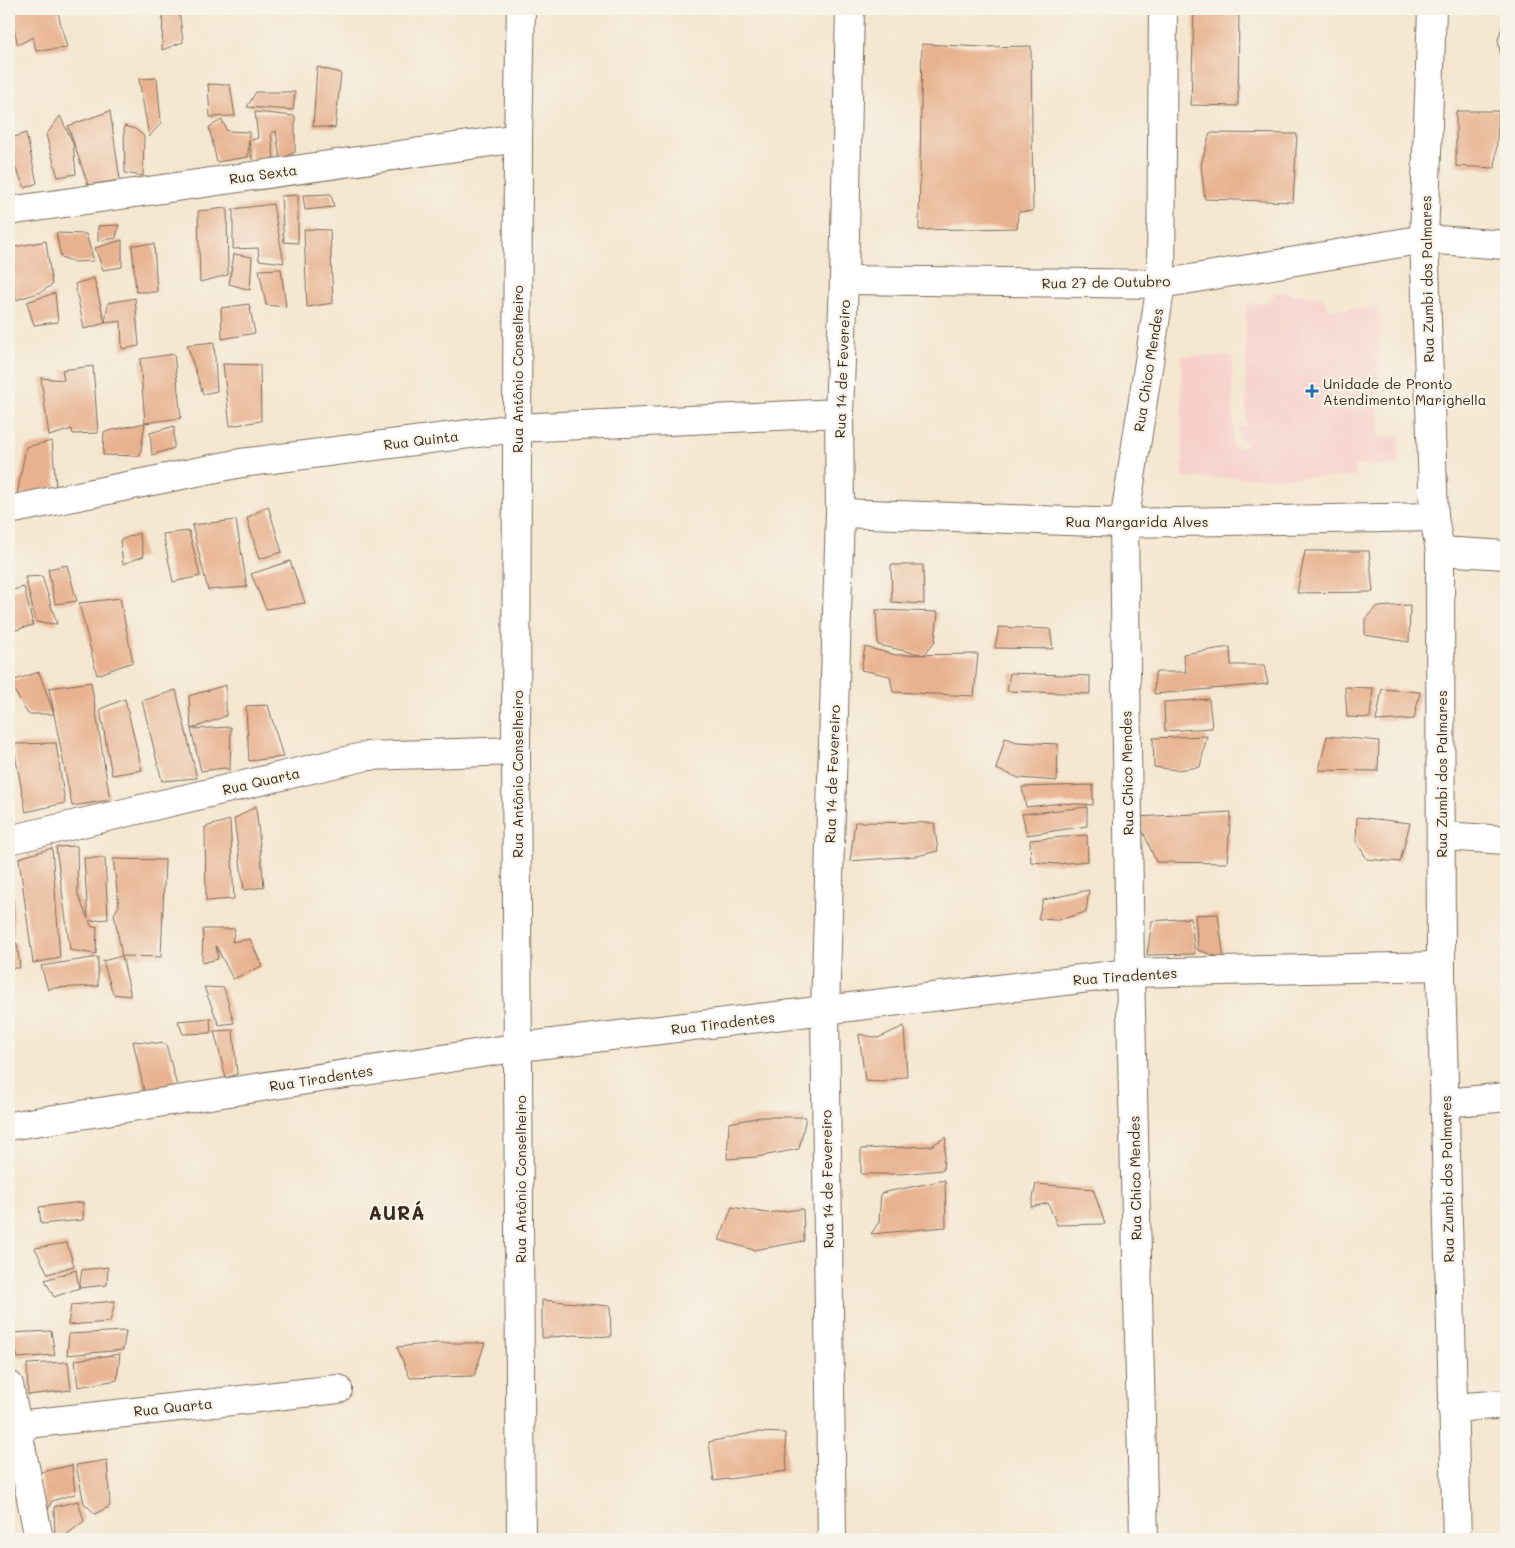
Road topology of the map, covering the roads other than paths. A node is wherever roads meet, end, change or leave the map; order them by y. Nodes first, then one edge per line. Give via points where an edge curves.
1 (521, 9) edge
2 (850, 9) edge
3 (1163, 9) edge
4 (1432, 9) edge
5 (518, 138) junction
6 (9, 211) edge
7 (1424, 240) junction
8 (1506, 245) edge
9 (844, 280) junction
10 (1161, 284) junction
11 (839, 413) junction
12 (517, 428) junction
13 (9, 510) edge
14 (840, 513) junction
15 (1434, 517) junction
16 (1124, 523) junction
17 (1440, 551) junction
18 (1506, 555) edge
19 (516, 752) junction
20 (1441, 836) junction
21 (9, 840) edge
22 (1506, 840) edge
23 (1441, 966) junction
24 (1130, 973) junction
25 (825, 1011) junction
26 (520, 1047) junction
27 (1506, 1097) edge
28 (1446, 1104) junction
29 (9, 1126) edge
30 (9, 1385) edge
31 (338, 1389) dead end
32 (1506, 1404) edge
33 (1452, 1408) junction
34 (13, 1425) edge
35 (40, 1539) edge
36 (521, 1539) edge
37 (832, 1539) edge
38 (1144, 1539) edge
39 (1457, 1539) edge

1 - 5 street, Rua Antônio Conselheiro
2 - 9 street, Rua 14 de Fevereiro
3 - 10 street, Rua Chico Mendes
4 - 7 street, Rua Zumbi dos Palmares
5 - 6 street, Rua Sexta
5 - 12 street, Rua Antônio Conselheiro
7 - 8 street, Rua 27 de Outubro
7 - 10 street, Rua 27 de Outubro
7 - 15 street, Rua Zumbi dos Palmares
9 - 10 street, Rua 27 de Outubro
9 - 11 street, Rua 14 de Fevereiro
10 - 16 street, Rua Chico Mendes
11 - 12 street, Rua Quinta
11 - 14 street, Rua 14 de Fevereiro
12 - 13 street, Rua Quinta via 241,463
12 - 19 street, Rua Antônio Conselheiro
14 - 16 street, Rua Margarida Alves
14 - 25 street, Rua 14 de Fevereiro
15 - 16 street, Rua Margarida Alves
15 - 17 street, Rua Zumbi dos Palmares
16 - 24 street, Rua Chico Mendes
17 - 18 street
17 - 20 street, Rua Zumbi dos Palmares
19 - 21 street, Rua Quarta via 366,756
19 - 26 street, Rua Antônio Conselheiro
20 - 22 street
20 - 23 street, Rua Zumbi dos Palmares
23 - 24 street, Rua Tiradentes
23 - 28 street, Rua Zumbi dos Palmares
24 - 25 street, Rua Tiradentes
24 - 38 street, Rua Chico Mendes
25 - 26 street, Rua Tiradentes
25 - 37 street, Rua 14 de Fevereiro
26 - 29 street, Rua Tiradentes
26 - 36 street, Rua Antônio Conselheiro
27 - 28 street
28 - 33 street, Rua Zumbi dos Palmares
30 - 34 street
31 - 34 street, Rua Quarta
32 - 33 street
33 - 39 street, Rua Zumbi dos Palmares
34 - 35 street

